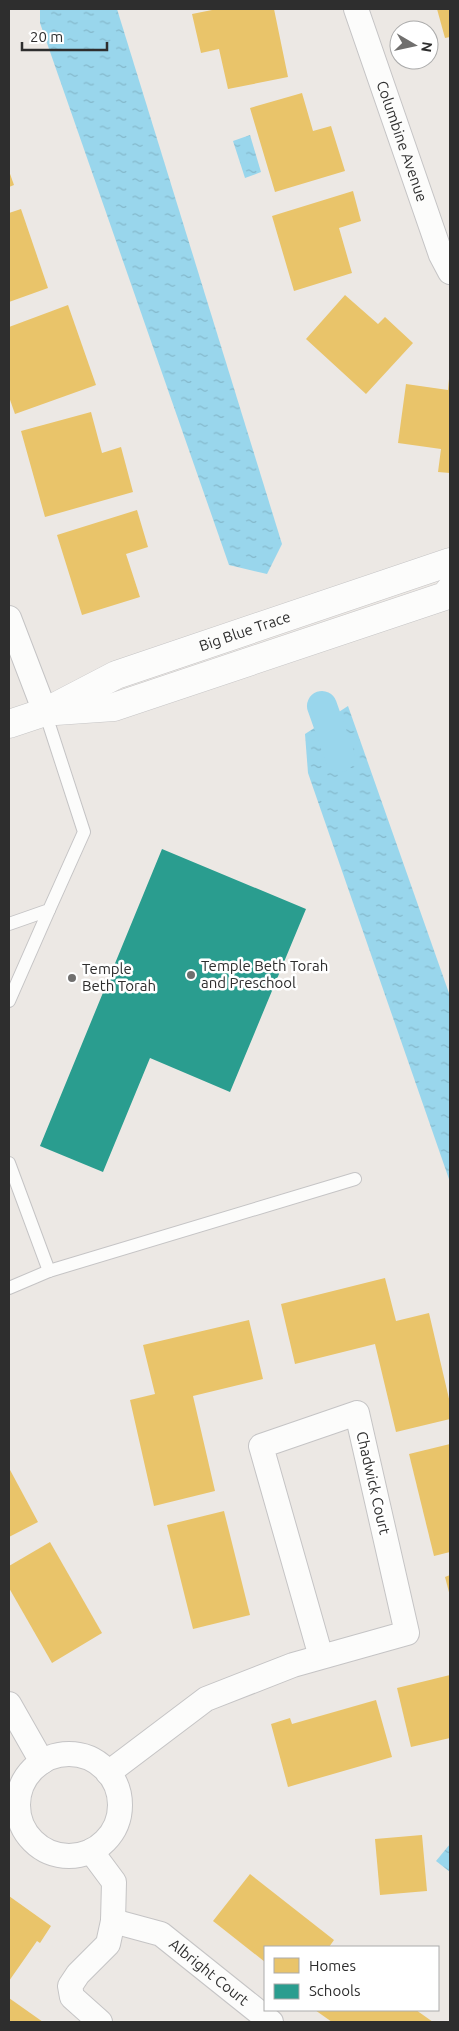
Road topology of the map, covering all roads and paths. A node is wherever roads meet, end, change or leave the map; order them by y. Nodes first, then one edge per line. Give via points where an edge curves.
1 (356, 9) edge
2 (450, 272) edge
3 (450, 562) edge
4 (450, 590) edge
5 (9, 618) edge
6 (45, 712) junction
7 (9, 724) edge
8 (49, 910) junction
9 (9, 924) edge
10 (9, 1002) edge
11 (9, 1163) edge
12 (355, 1179) dead end
13 (49, 1271) junction
14 (9, 1288) edge
15 (320, 1658) junction
16 (9, 1704) edge
17 (42, 1762) junction
18 (108, 1773) junction
19 (15, 1824) edge
20 (91, 1851) junction
21 (113, 1921) junction
22 (100, 2022) edge
23 (271, 2022) edge

1 - 2 street, Columbine Avenue
3 - 6 street, Big Blue Trace via 116,674
4 - 6 street, Big Blue Trace via 445,596 114,707
5 - 6 street
6 - 7 street, Big Blue Trace
6 - 8 lane via 84,832
8 - 9 lane
8 - 10 lane
11 - 13 lane
12 - 13 lane
13 - 14 lane
15 - 15 street, Chadwick Court via 406,1633 357,1413 261,1446
15 - 18 street, Chadwick Court via 206,1699
16 - 17 street
17 - 18 street via 55,1756 84,1756
17 - 19 street via 29,1773 21,1788
18 - 20 street via 116,1786 118,1816 108,1836
19 - 20 street via 42,1849 57,1855 74,1856
20 - 21 street via 114,1882
21 - 22 street via 108,1944 70,1986 72,1997
21 - 23 street, Albright Court via 161,1934

